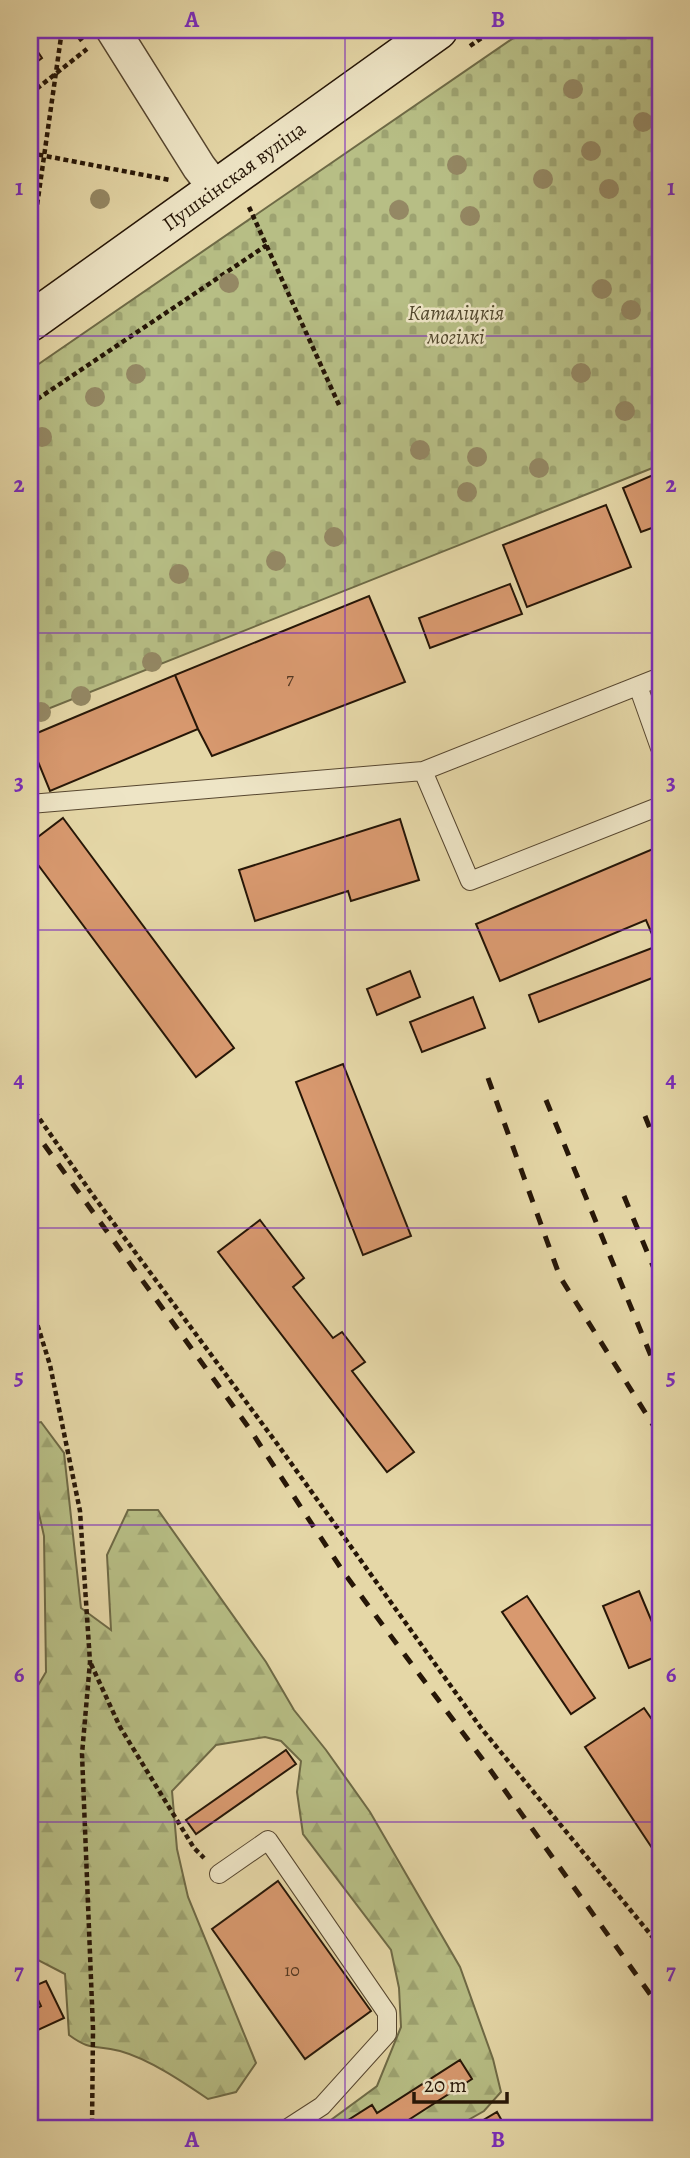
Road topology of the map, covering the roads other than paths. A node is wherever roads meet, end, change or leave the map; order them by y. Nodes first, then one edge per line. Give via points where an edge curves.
1 (113, 30) edge
2 (438, 30) edge
3 (215, 192) junction
4 (30, 323) edge
5 (660, 677) edge
6 (638, 686) junction
7 (660, 748) edge
8 (423, 771) junction
9 (30, 804) edge
10 (660, 806) edge
11 (219, 1874) road end
12 (288, 2128) edge

1 - 3 street
2 - 3 main road, Пушкінская вуліца
3 - 4 main road, Пушкінская вуліца
5 - 6 lane
6 - 7 lane
6 - 8 lane
8 - 9 lane
8 - 10 lane via 470,881
11 - 12 lane via 268,1840 387,2013 387,2034 322,2106

